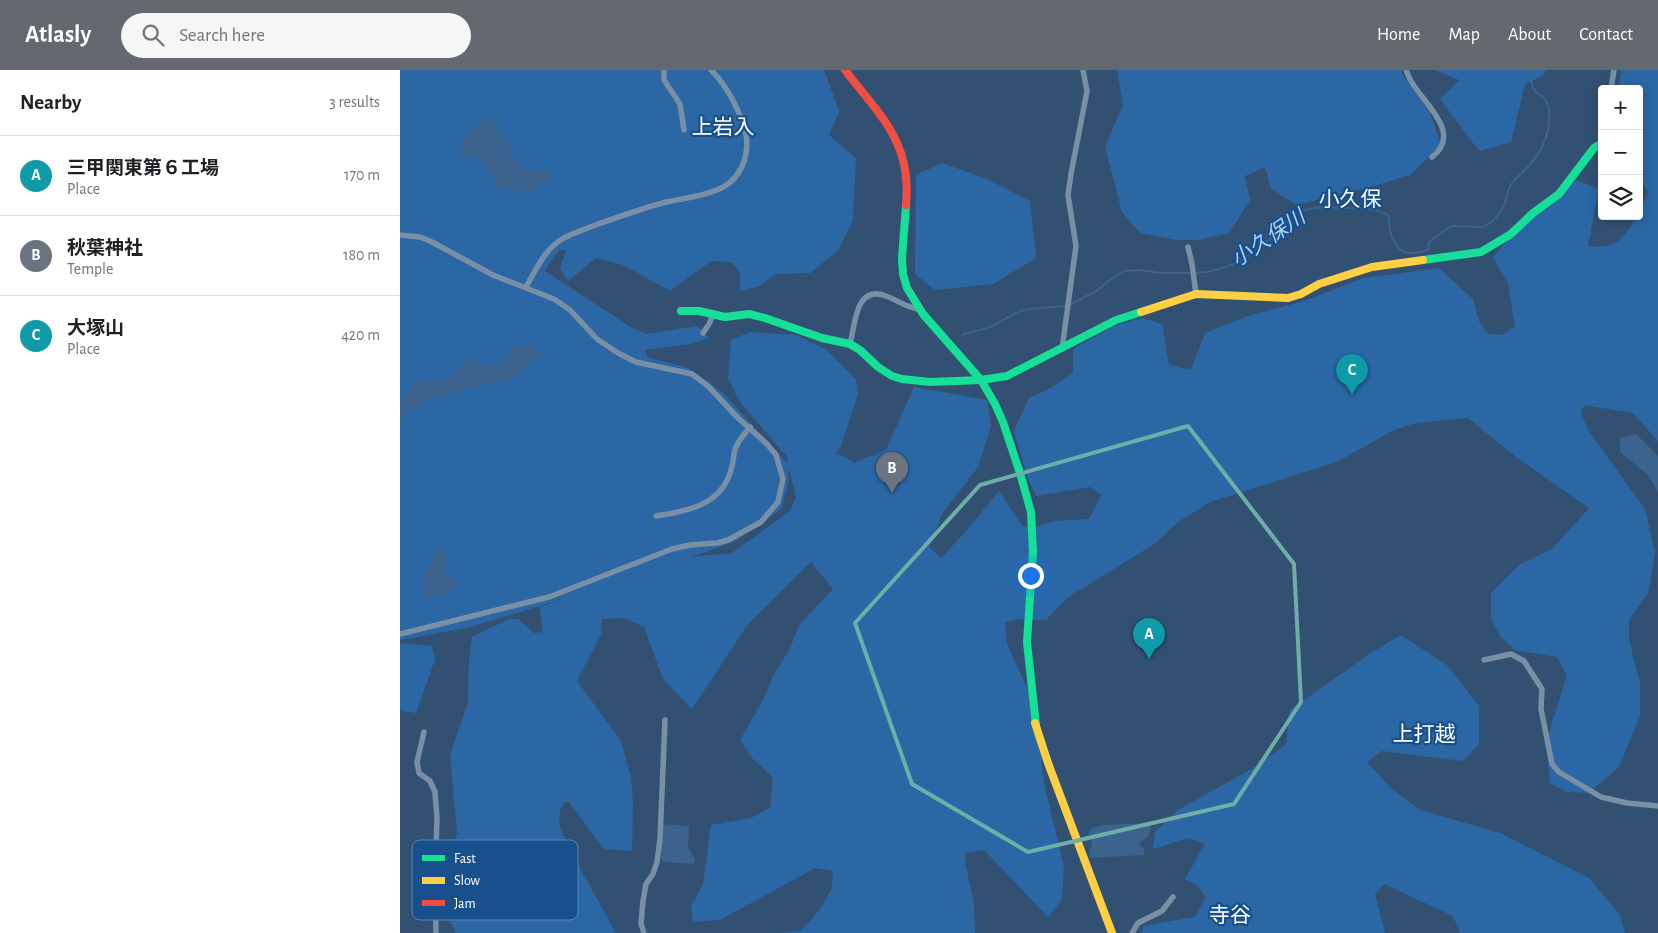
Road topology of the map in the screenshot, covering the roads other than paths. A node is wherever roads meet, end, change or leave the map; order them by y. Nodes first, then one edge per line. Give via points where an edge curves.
1 (664, 70) edge
2 (711, 70) edge
3 (845, 70) edge
4 (1083, 70) edge
5 (1406, 70) edge
6 (1614, 70) edge
7 (1612, 85) edge
8 (684, 130) dead end
9 (1598, 146) edge
10 (1432, 157) dead end
11 (400, 235) edge
12 (1188, 247) dead end
13 (526, 287) junction
14 (1196, 294) junction
15 (919, 309) junction
16 (681, 311) dead end
17 (713, 315) junction
18 (702, 333) dead end
19 (850, 344) junction
20 (1062, 349) junction
21 (981, 380) junction
22 (750, 427) junction
23 (656, 516) dead end
24 (400, 634) edge
25 (1484, 660) dead end
26 (665, 720) dead end
27 (424, 732) dead end
28 (1658, 806) edge
29 (436, 840) edge
30 (1173, 897) dead end
31 (436, 920) edge
32 (436, 933) edge
33 (644, 933) edge
34 (1112, 933) edge
35 (1132, 933) edge

1 - 8 street via 664,80 680,104
2 - 13 street via 728,91 746,136 747,149 738,175 714,191 618,216 563,238 542,258
3 - 15 street via 894,134 902,152 907,183 903,270 907,288
4 - 20 street via 1087,91 1068,195 1076,246
5 - 10 street via 1440,121 1444,133 1443,145
6 - 7 street
9 - 14 street via 1559,194 1511,234 1481,252 1372,267 1288,298
11 - 13 street via 420,237 493,275
12 - 14 street
13 - 22 street via 570,310 596,339 618,353 636,362 692,374
14 - 20 street via 1116,320
15 - 19 street via 877,293 871,294 856,315
15 - 21 street
16 - 17 street
17 - 18 street
17 - 19 street via 750,314
19 - 21 street via 878,367 902,379 930,382
20 - 21 street via 1007,376
21 - 34 street via 1003,422 1028,498 1032,521 1022,650 1030,704 1048,763
22 - 23 street via 737,444 732,466 716,496 693,509
22 - 24 street via 776,455 782,479 778,502 761,522 728,540 672,549 549,597
25 - 28 street via 1511,654 1524,661 1542,689 1540,709 1552,764 1558,772 1601,797
26 - 33 street via 660,839 657,862 644,892 641,924
27 - 29 street via 417,762 419,773 430,781 435,792
30 - 35 street via 1162,911 1138,923
31 - 32 street

